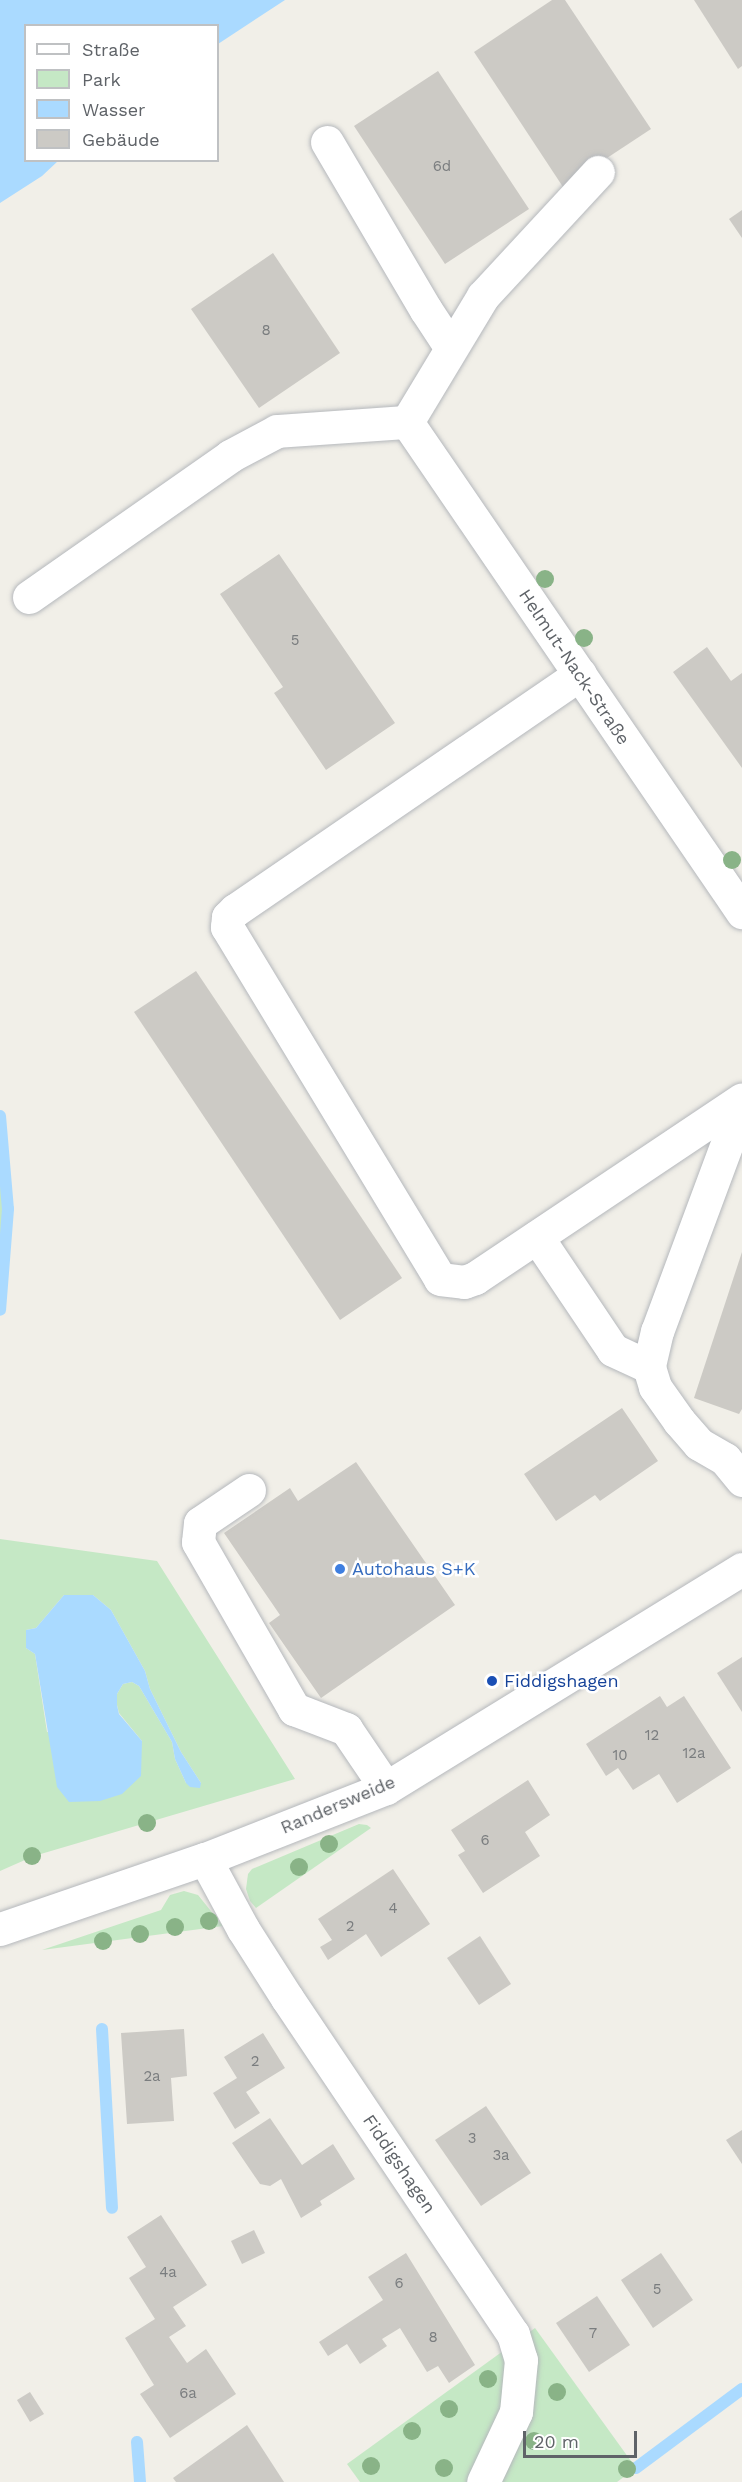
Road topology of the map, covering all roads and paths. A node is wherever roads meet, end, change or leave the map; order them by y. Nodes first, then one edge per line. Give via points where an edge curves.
1 (327, 142) dead end
2 (598, 172) dead end
3 (452, 348) junction
4 (407, 422) junction
5 (29, 597) dead end
6 (580, 674) junction
7 (742, 912) edge
8 (742, 1101) edge
9 (537, 1237) junction
10 (649, 1367) junction
11 (742, 1480) edge
12 (249, 1490) dead end
13 (742, 1569) edge
14 (386, 1788) junction
15 (206, 1860) junction
16 (0, 1929) edge
17 (483, 2482) edge

1 - 3 street
2 - 3 street via 483,296
3 - 4 street
4 - 5 street via 277,431 230,456
4 - 6 street, Helmut-Nack-Straße
6 - 7 street, Helmut-Nack-Straße
6 - 9 street via 228,917 227,927 440,1279 464,1282 475,1278
8 - 9 street
8 - 10 street via 657,1331
9 - 10 street via 613,1350
10 - 11 street via 655,1387 679,1421 699,1444 725,1459
12 - 14 street via 200,1523 198,1542 294,1709 346,1729
13 - 14 street, Randersweide
14 - 15 street, Randersweide
15 - 16 street, Randersweide
15 - 17 street, Fiddigshagen via 280,1988 513,2334 521,2360 516,2412

